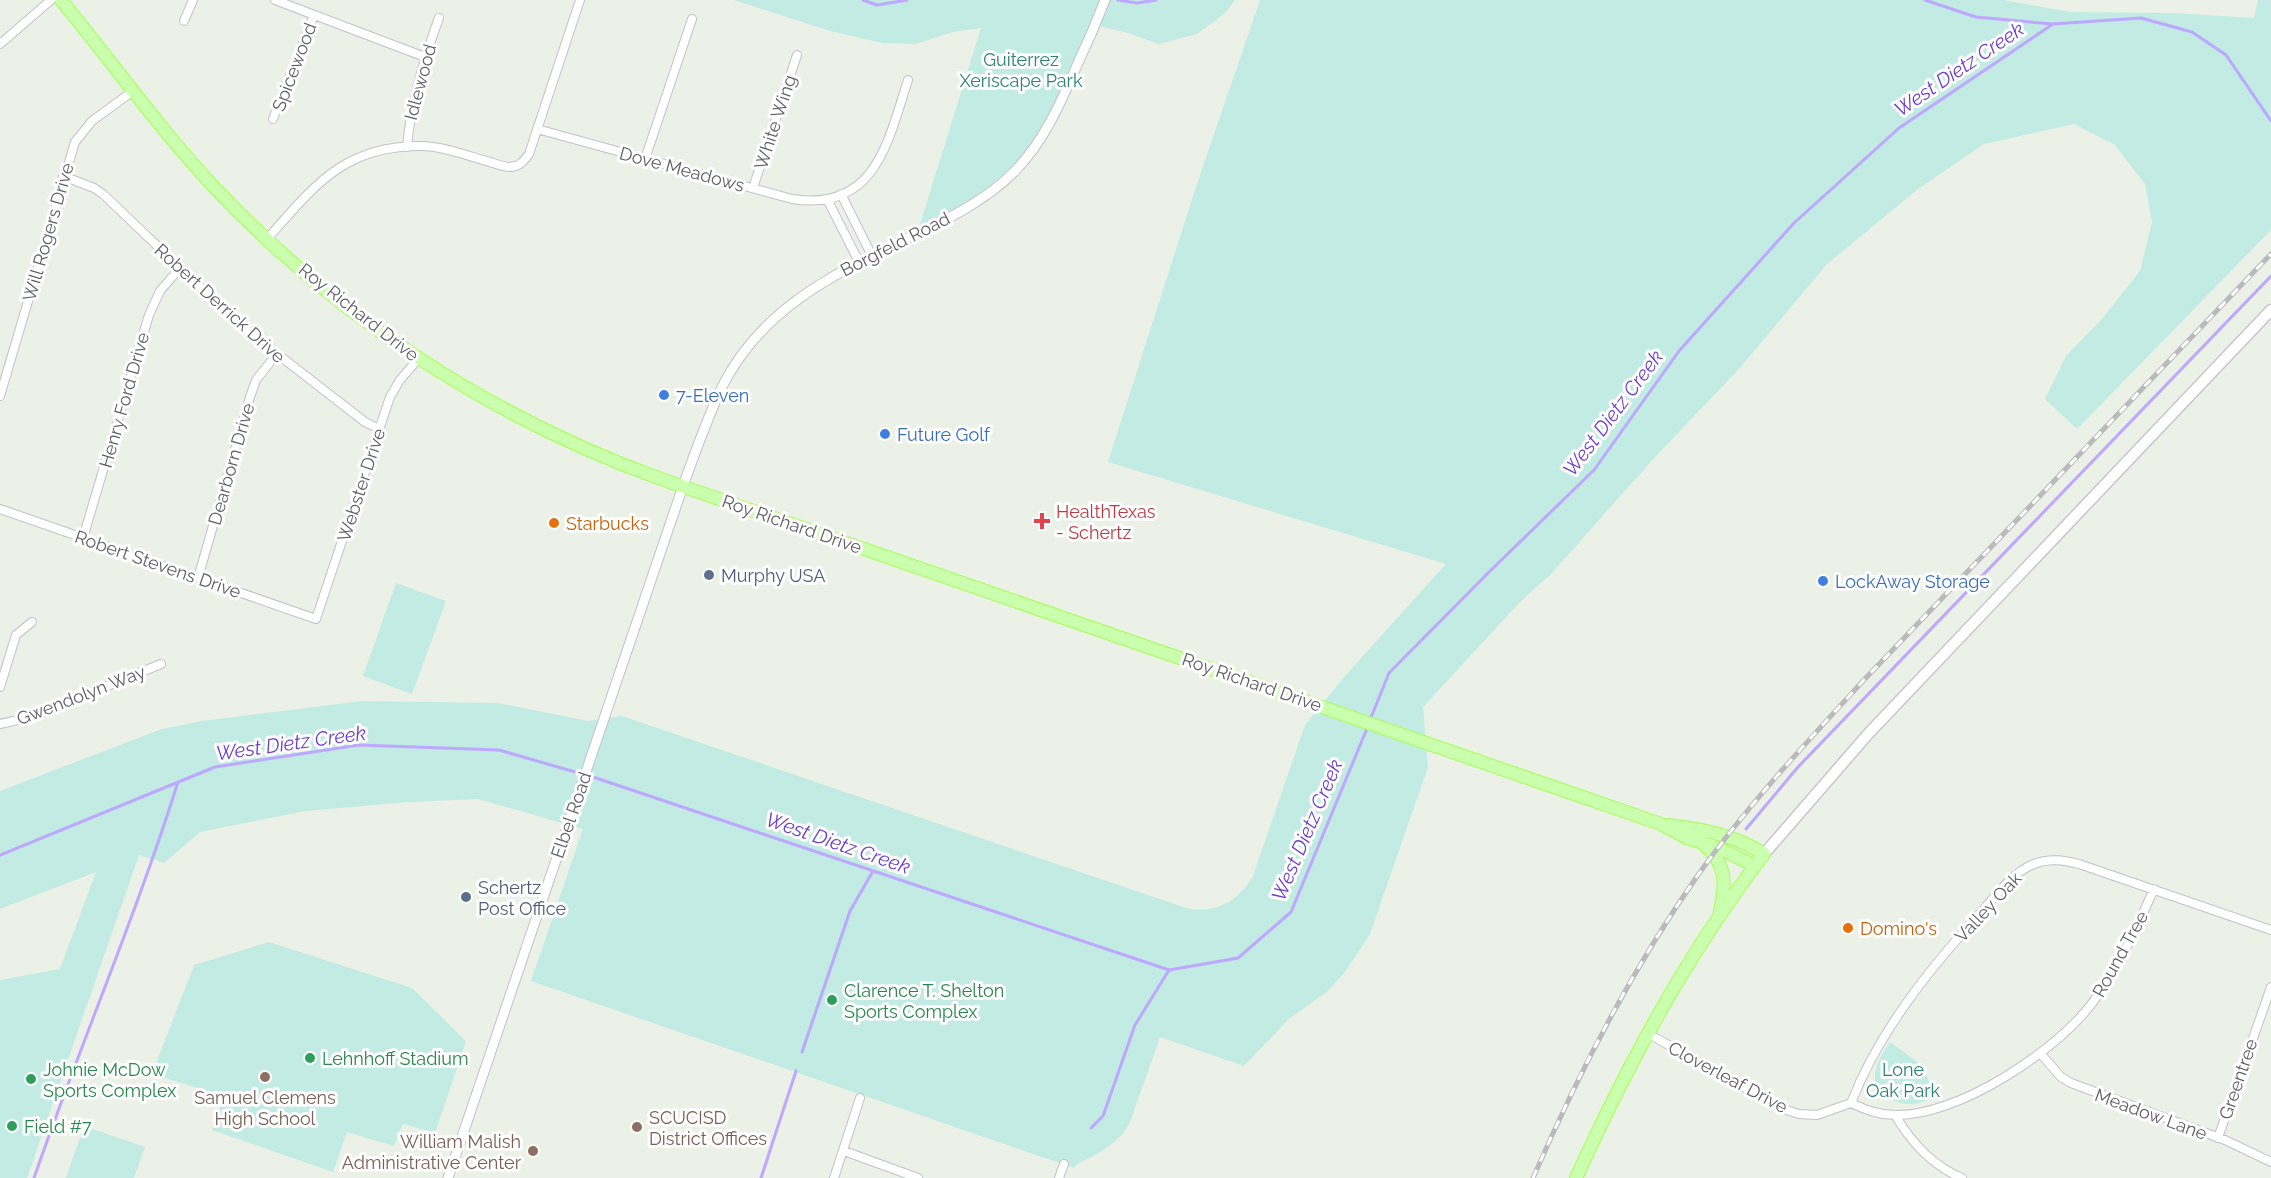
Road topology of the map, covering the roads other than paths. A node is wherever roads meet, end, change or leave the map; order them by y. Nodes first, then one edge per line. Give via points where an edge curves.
1 (51, 0) edge
2 (61, 0) edge
3 (193, 0) edge
4 (275, 0) edge
5 (580, 0) edge
6 (1105, 0) edge
7 (314, 15) junction
8 (439, 18) dead end
9 (692, 18) dead end
10 (184, 21) dead end
11 (0, 44) edge
12 (797, 55) dead end
13 (425, 57) junction
14 (908, 80) dead end
15 (133, 92) junction
16 (273, 119) dead end
17 (537, 129) junction
18 (407, 147) junction
19 (645, 159) junction
20 (63, 176) junction
21 (753, 189) junction
22 (839, 195) junction
23 (827, 198) junction
24 (268, 238) junction
25 (872, 256) junction
26 (859, 262) junction
27 (179, 269) junction
28 (2271, 310) edge
29 (276, 355) junction
30 (418, 358) junction
31 (0, 396) edge
32 (379, 429) junction
33 (683, 486) junction
34 (0, 509) edge
35 (83, 538) junction
36 (198, 578) junction
37 (316, 619) joint
38 (32, 621) dead end
39 (161, 664) dead end
40 (0, 687) edge
41 (0, 724) edge
42 (1661, 824) junction
43 (1701, 843) junction
44 (1764, 854) junction
45 (1755, 866) junction
46 (2154, 889) junction
47 (1719, 917) junction
48 (2271, 930) edge
49 (2271, 987) edge
50 (1647, 1033) junction
51 (2040, 1053) junction
52 (860, 1098) dead end
53 (1851, 1103) junction
54 (1895, 1115) junction
55 (2217, 1138) junction
56 (844, 1151) junction
57 (2271, 1162) edge
58 (1064, 1164) dead end
59 (448, 1178) edge
60 (834, 1178) edge
61 (918, 1178) edge
62 (1059, 1178) edge
63 (1576, 1178) edge
64 (1962, 1178) edge

1 - 11 street
2 - 15 main road, Roy Richard Drive
3 - 10 street
4 - 7 street
5 - 17 street
6 - 25 street, Borgfeld Road via 1051,124 1027,158 966,209
7 - 13 street
7 - 16 street, Spicewood
8 - 13 street, Idlewood
9 - 19 street
12 - 21 street, White Wing
13 - 18 street, Idlewood via 411,104
14 - 22 street via 879,160 860,184
15 - 20 street, Will Rogers Drive via 86,128 75,142
15 - 24 main road, Roy Richard Drive via 215,188
17 - 18 street via 524,161 509,167 443,149
17 - 19 street, Dove Meadows
18 - 24 street via 374,151 340,166 306,195
19 - 21 street, Dove Meadows
20 - 27 street, Robert Derrick Drive via 103,194
20 - 31 street, Will Rogers Drive
21 - 23 street, Dove Meadows via 807,201
22 - 23 street, Dove Meadows
22 - 25 street
23 - 26 street
24 - 30 main road, Roy Richard Drive via 336,298
25 - 26 street, Borgfeld Road
26 - 33 street, Borgfeld Road via 812,289 773,320 746,349 715,404
27 - 29 street, Robert Derrick Drive
27 - 35 street, Henry Ford Drive via 160,291 149,315
28 - 44 main road via 1869,733
29 - 32 street, Robert Derrick Drive
29 - 36 street, Dearborn Drive via 260,375 250,397
30 - 32 street, Webster Drive via 390,397
30 - 33 main road, Roy Richard Drive via 491,402 573,444
32 - 37 street, Webster Drive
33 - 42 main road, Roy Richard Drive
33 - 59 street, Elbel Road
34 - 35 street, Robert Stevens Drive
35 - 36 street, Robert Stevens Drive
36 - 37 street, Robert Stevens Drive
38 - 40 street via 16,635
39 - 41 street, Gwendolyn Way via 31,717
42 - 43 main road, Roy Richard Drive
42 - 44 main road, Roy Richard Drive via 1703,829
43 - 45 main road, Roy Richard Drive
43 - 47 main road via 1714,854 1724,874
44 - 45 main road
45 - 47 main road
46 - 48 street, Valley Oak
46 - 51 street, Round Tree via 2108,981 2068,1030
46 - 53 street, Valley Oak via 2060,860 2033,864 2023,870 1957,938 1907,1003 1868,1066
47 - 50 main road
49 - 55 street, Greentree
50 - 53 street, Cloverleaf Drive via 1784,1109 1817,1115
50 - 63 main road
51 - 54 street, Round Tree via 1987,1087 1953,1103
51 - 55 street, Meadow Lane via 2071,1083
52 - 56 street
53 - 54 street via 1872,1112
54 - 64 street via 1929,1158
55 - 57 street, Meadow Lane
56 - 60 street
56 - 61 street
58 - 62 street

